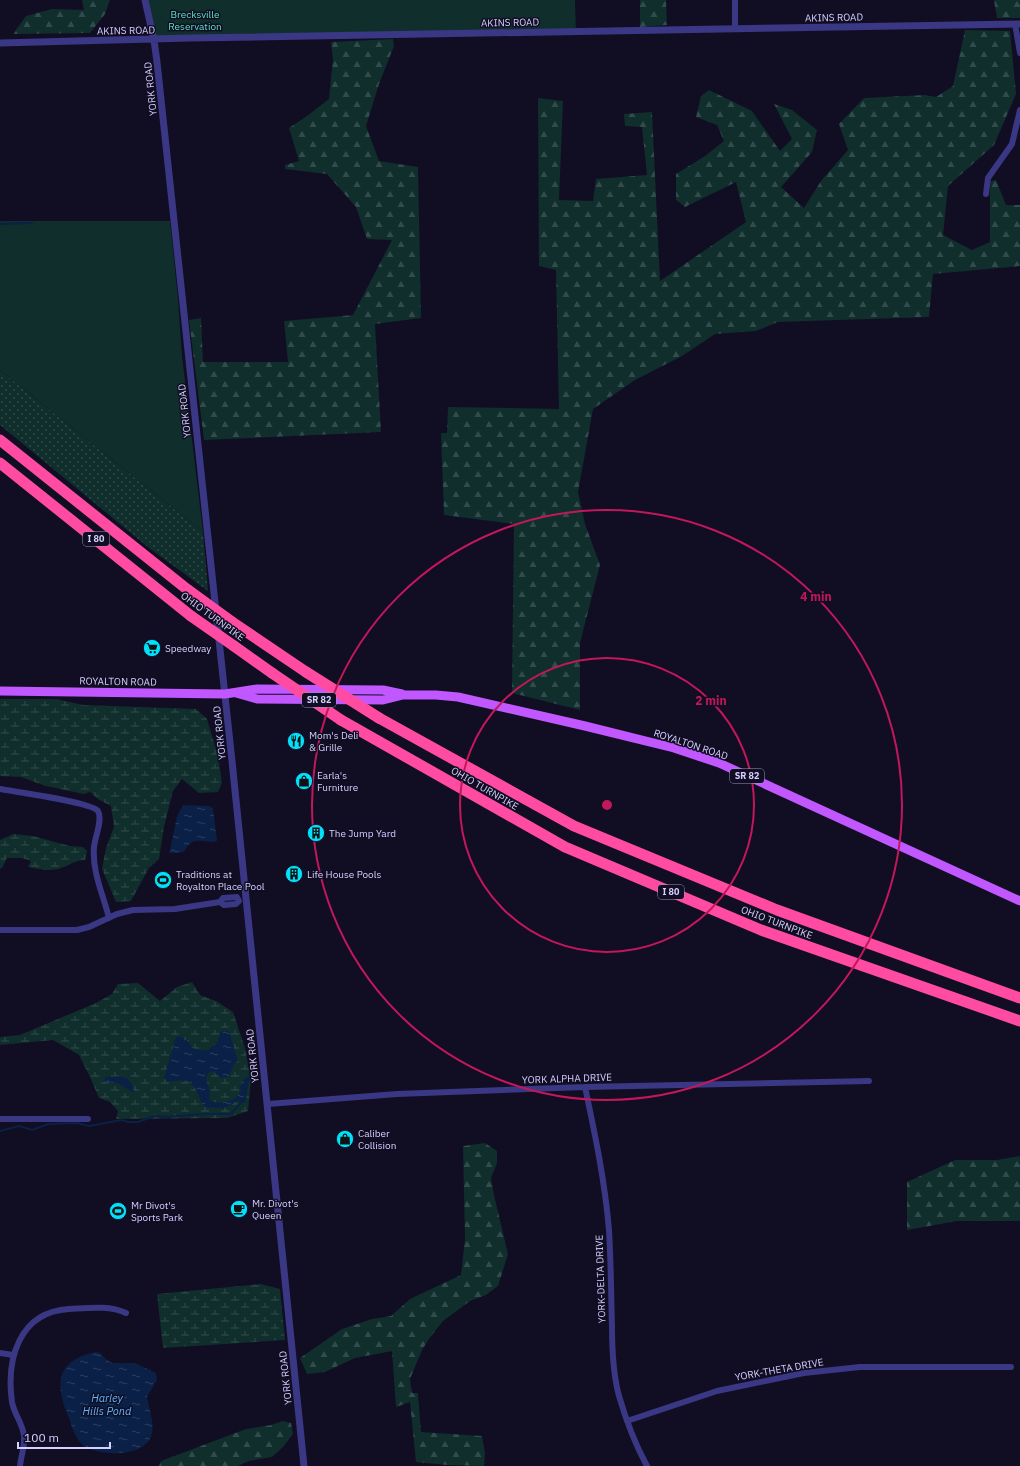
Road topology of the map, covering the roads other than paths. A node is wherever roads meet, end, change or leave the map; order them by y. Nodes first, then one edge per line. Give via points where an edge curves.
1 (145, 0) edge
2 (735, 0) edge
3 (1018, 24) edge
4 (735, 28) junction
5 (154, 40) junction
6 (0, 43) edge
7 (1020, 53) edge
8 (1020, 110) edge
9 (986, 194) dead end
10 (0, 440) edge
11 (0, 463) edge
12 (0, 691) edge
13 (225, 694) junction
14 (0, 789) edge
15 (243, 901) junction
16 (1020, 901) edge
17 (109, 918) junction
18 (0, 930) edge
19 (1020, 998) edge
20 (1020, 1021) edge
21 (869, 1081) dead end
22 (585, 1087) junction
23 (268, 1104) junction
24 (0, 1119) edge
25 (88, 1119) dead end
26 (126, 1313) dead end
27 (0, 1353) edge
28 (13, 1355) junction
29 (1011, 1366) dead end
30 (627, 1421) junction
31 (20, 1466) edge
32 (304, 1466) edge
33 (647, 1466) edge

1 - 5 street, YORK ROAD
2 - 4 street
3 - 4 street, AKINS ROAD
3 - 7 street
4 - 5 street, AKINS ROAD
5 - 6 street, AKINS ROAD
5 - 13 street, YORK ROAD
8 - 9 street via 1012,144 988,178
10 - 19 highway, OHIO TURNPIKE / I 80, bridge via 188,590 306,672 379,718 574,826 777,910
11 - 20 highway, OHIO TURNPIKE / I 80, bridge via 191,616 341,720 565,847 761,930
12 - 13 main road, ROYALTON ROAD / SR 82
13 - 15 street, YORK ROAD
13 - 16 main road, ROYALTON ROAD / SR 82 via 257,689 383,690 403,695 436,695 604,730 674,748 726,766
14 - 17 street via 82,804 98,812 100,818 94,844 94,867
15 - 17 street via 236,904 224,905 220,902 176,909 141,909
15 - 23 street, YORK ROAD
17 - 18 street via 77,930
21 - 22 street, YORK ALPHA DRIVE
22 - 23 street, YORK ALPHA DRIVE via 378,1095
22 - 30 street, YORK-DELTA DRIVE via 601,1167 609,1230 614,1370
23 - 32 street, YORK ROAD
24 - 25 street
26 - 28 street via 111,1308 67,1309 50,1313 26,1330
27 - 28 street
28 - 31 street via 12,1401 24,1439
29 - 30 street, YORK-THETA DRIVE via 860,1367 804,1373 717,1391
30 - 33 street, YORK-DELTA DRIVE

